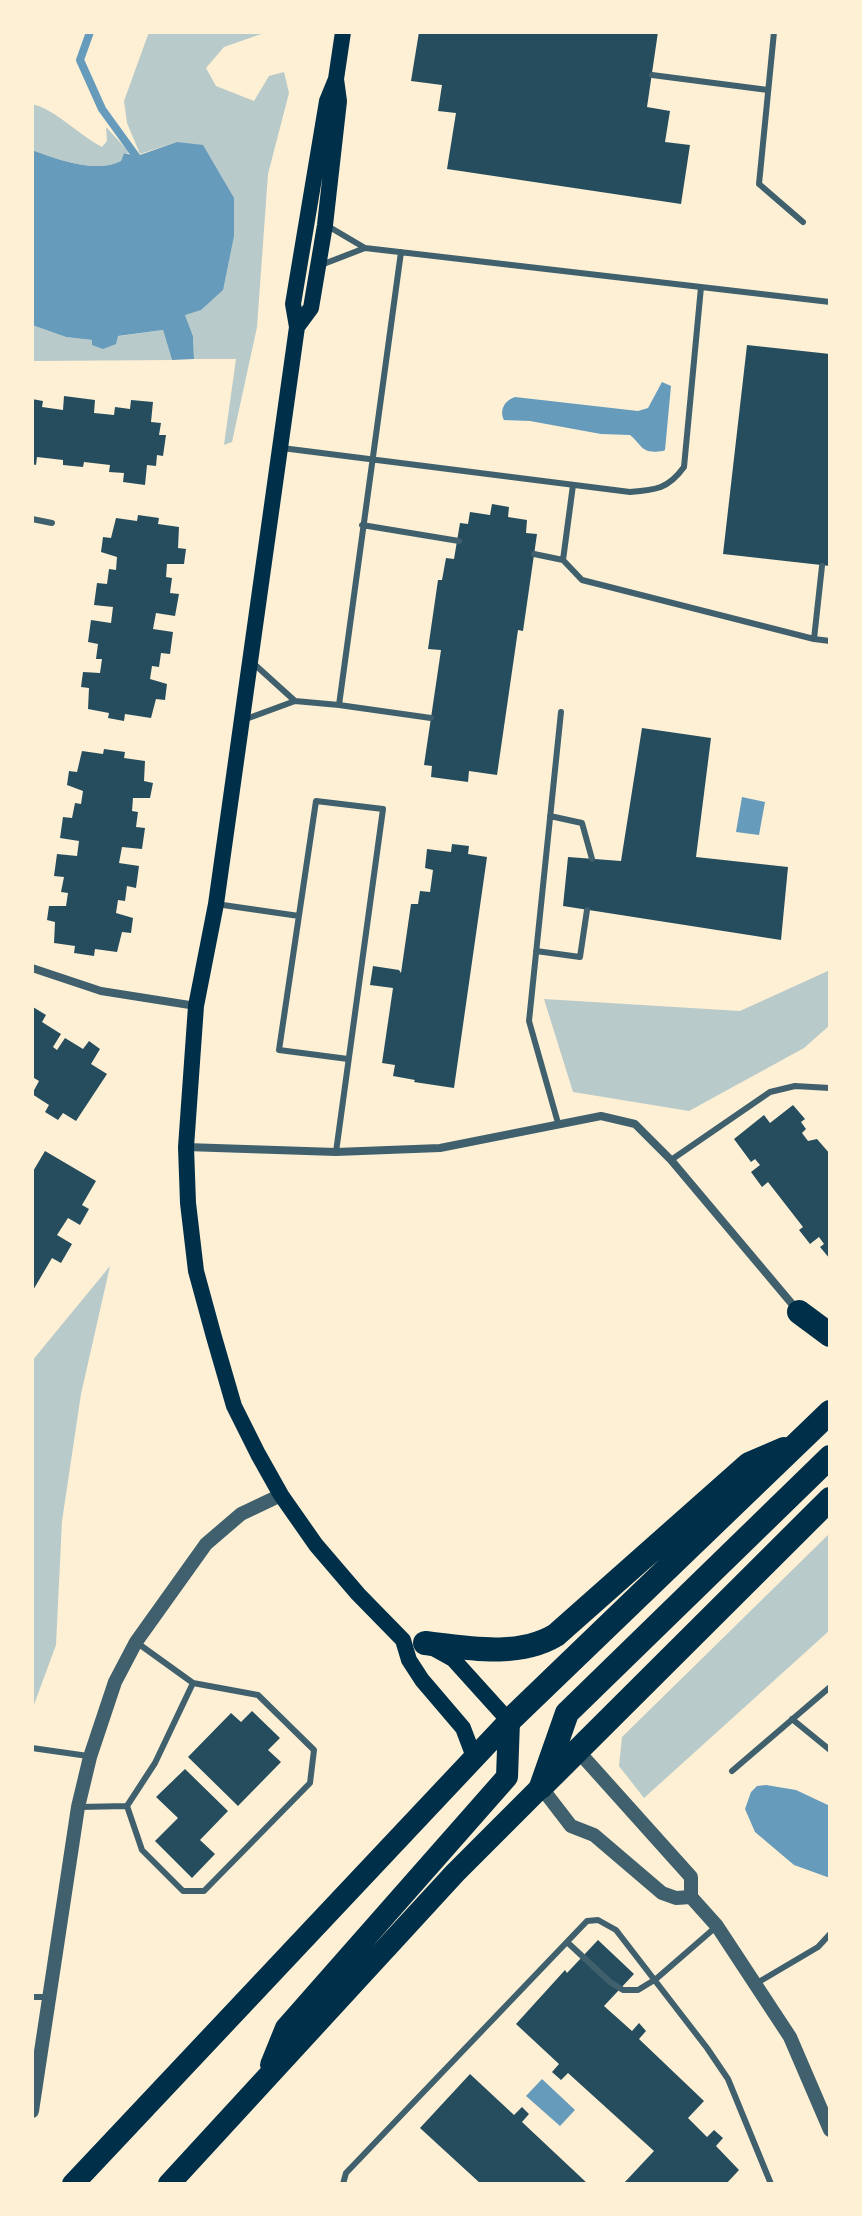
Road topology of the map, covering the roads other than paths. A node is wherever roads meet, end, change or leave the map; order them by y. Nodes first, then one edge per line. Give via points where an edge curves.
1 (343, 32) edge
2 (774, 32) edge
3 (652, 75) dead end
4 (336, 79) junction
5 (768, 90) junction
6 (803, 222) dead end
7 (325, 225) junction
8 (365, 248) junction
9 (401, 252) junction
10 (318, 267) junction
11 (701, 287) junction
12 (830, 302) edge
13 (297, 327) junction
14 (280, 448) junction
15 (371, 459) junction
16 (573, 485) junction
17 (32, 519) edge
18 (52, 523) dead end
19 (362, 525) junction
20 (459, 541) dead end
21 (534, 554) dead end
22 (563, 560) junction
23 (822, 566) dead end
24 (814, 639) junction
25 (830, 641) edge
26 (250, 661) junction
27 (295, 701) junction
28 (339, 705) junction
29 (561, 712) dead end
30 (431, 718) dead end
31 (242, 720) junction
32 (550, 816) junction
33 (592, 859) dead end
34 (216, 904) junction
35 (587, 910) dead end
36 (299, 916) junction
37 (536, 951) junction
38 (32, 968) edge
39 (196, 1006) junction
40 (348, 1059) junction
41 (830, 1088) edge
42 (558, 1123) junction
43 (186, 1147) junction
44 (336, 1152) junction
45 (671, 1160) junction
46 (799, 1312) joint
47 (830, 1335) edge
48 (830, 1412) edge
49 (797, 1444) junction
50 (830, 1457) edge
51 (281, 1495) junction
52 (830, 1499) edge
53 (136, 1642) junction
54 (414, 1642) junction
55 (193, 1683) junction
56 (830, 1687) edge
57 (792, 1719) junction
58 (509, 1721) junction
59 (32, 1748) edge
60 (830, 1750) edge
61 (578, 1751) junction
62 (90, 1757) junction
63 (474, 1757) junction
64 (732, 1771) dead end
65 (541, 1787) junction
66 (127, 1806) junction
67 (78, 1807) junction
68 (691, 1897) junction
69 (717, 1926) junction
70 (830, 1934) edge
71 (567, 1942) junction
72 (656, 1979) junction
73 (757, 1983) junction
74 (32, 1997) edge
75 (50, 1997) junction
76 (267, 2077) junction
77 (32, 2111) edge
78 (830, 2130) edge
79 (73, 2184) edge
80 (169, 2184) edge
81 (343, 2184) edge
82 (771, 2184) edge

1 - 4 main road
2 - 5 lane
3 - 5 lane
4 - 7 main road via 339,101
4 - 13 main road via 327,101 293,304
5 - 6 lane via 759,184
7 - 8 lane
7 - 10 main road
8 - 9 lane
8 - 10 lane
9 - 11 lane
9 - 15 lane
10 - 13 main road via 311,308
11 - 12 lane
11 - 16 lane via 684,467 673,483 651,490
13 - 14 main road
14 - 15 lane
14 - 26 main road
15 - 16 lane
15 - 19 lane
16 - 22 lane
17 - 18 lane
19 - 20 lane
19 - 28 lane
21 - 22 lane
22 - 24 lane via 582,580
23 - 24 lane
24 - 25 lane
26 - 27 lane
26 - 31 main road
27 - 28 lane
27 - 31 lane
28 - 30 lane
29 - 32 lane
31 - 34 main road
32 - 33 lane via 582,823
32 - 37 lane
34 - 36 lane
34 - 39 main road
35 - 37 lane via 580,957
36 - 40 lane via 279,1050
36 - 40 lane via 316,801 383,809
37 - 42 lane via 529,1021
38 - 39 street via 101,991
39 - 43 main road
40 - 44 lane
41 - 45 lane via 795,1086 770,1092
42 - 44 street via 440,1148
42 - 45 street via 601,1116 635,1124
43 - 44 street
43 - 51 main road via 196,1271 210,1324 234,1406
45 - 46 street
46 - 47 highway
48 - 49 highway
49 - 54 highway via 749,1464 541,1644 485,1650
49 - 58 highway
50 - 65 highway via 567,1713
51 - 53 street via 241,1514 206,1544
51 - 54 main road via 358,1594
52 - 61 highway
53 - 55 lane
53 - 62 street via 115,1682
54 - 58 main road via 453,1659
54 - 63 main road via 409,1660 463,1728
55 - 66 lane via 155,1763
55 - 66 lane via 258,1695 314,1750 310,1783 204,1891 183,1891 142,1850
56 - 57 lane
57 - 60 lane
57 - 64 lane
58 - 63 highway
58 - 76 highway via 507,1777 286,2028
59 - 62 lane
61 - 65 highway
61 - 68 street via 691,1877
62 - 67 street
63 - 79 highway
65 - 68 street via 571,1826 594,1835 662,1893
65 - 76 highway
66 - 67 lane
67 - 75 street
68 - 69 street
69 - 72 lane
69 - 73 street
70 - 73 lane via 818,1947
71 - 72 lane via 623,1990 638,1990
71 - 72 lane via 587,1921 598,1920 616,1930
71 - 81 lane via 346,2173
72 - 82 lane via 728,2079
73 - 78 street via 790,2037
74 - 75 lane
75 - 77 street
76 - 80 highway

